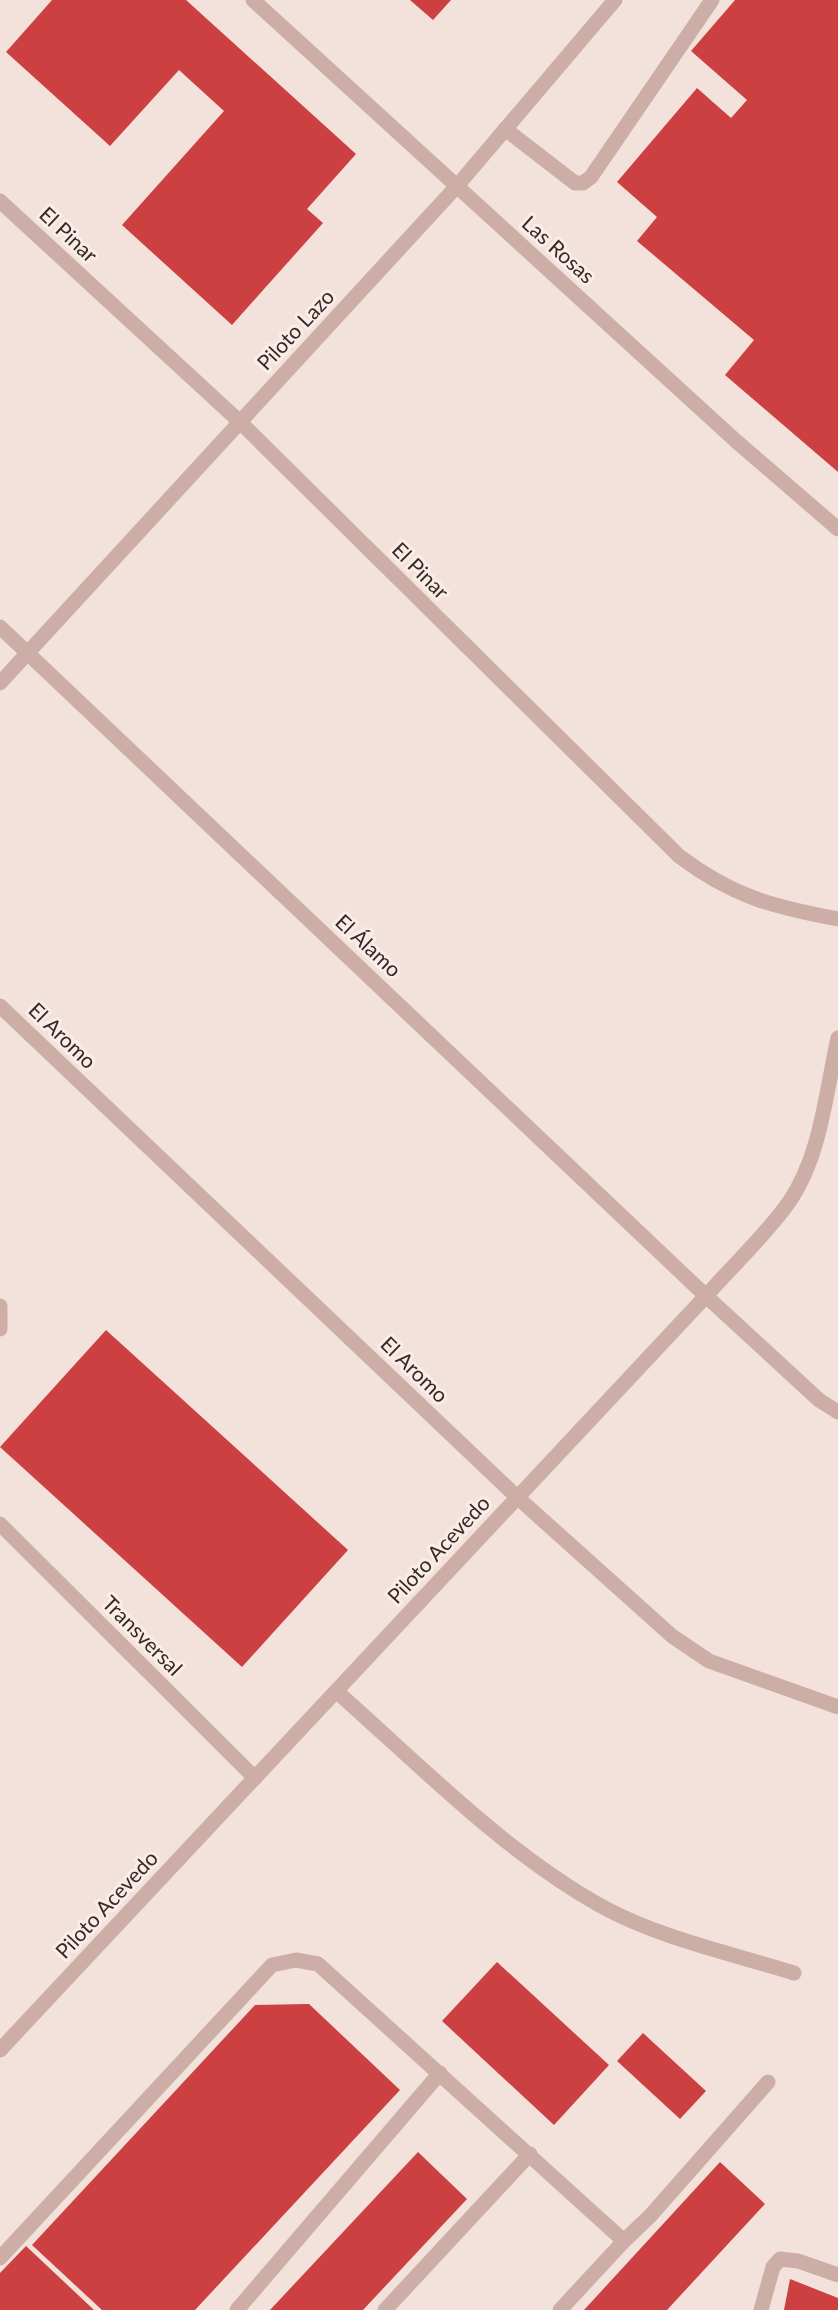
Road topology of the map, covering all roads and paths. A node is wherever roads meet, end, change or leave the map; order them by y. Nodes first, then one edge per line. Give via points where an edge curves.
1 (253, 0) edge
2 (615, 0) edge
3 (712, 0) edge
4 (505, 129) junction
5 (457, 186) junction
6 (0, 201) edge
7 (240, 422) junction
8 (838, 529) edge
9 (0, 627) edge
10 (28, 652) junction
11 (0, 683) edge
12 (838, 919) edge
13 (0, 1006) edge
14 (838, 1038) edge
15 (706, 1296) junction
16 (0, 1306) edge
17 (0, 1329) edge
18 (838, 1412) edge
19 (517, 1497) junction
20 (0, 1524) edge
21 (336, 1691) junction
22 (838, 1707) edge
23 (255, 1778) junction
24 (794, 1973) dead end
25 (0, 2050) edge
26 (440, 2073) junction
27 (768, 2082) dead end
28 (530, 2154) junction
29 (624, 2241) junction
30 (0, 2258) edge
31 (838, 2275) edge
32 (237, 2310) edge
33 (385, 2310) edge
34 (560, 2310) edge
35 (761, 2310) edge

1 - 5 street, Las Rosas
2 - 4 street, Piloto Lazo
3 - 4 street via 591,177 583,183 575,183
4 - 5 street, Piloto Lazo
5 - 7 street, Piloto Lazo
5 - 8 street, Las Rosas
6 - 7 street, El Pinar
7 - 10 street, Piloto Lazo
7 - 12 street, El Pinar via 680,856 716,881 761,903
9 - 10 street, El Álamo
10 - 11 street, Piloto Lazo
10 - 15 street, El Álamo
13 - 19 street, El Aromo
14 - 15 street, Piloto Acevedo via 815,1141 797,1188 789,1203
15 - 18 street, El Álamo via 819,1400
15 - 19 street, Piloto Acevedo
16 - 17 street
19 - 21 street, Piloto Acevedo
19 - 22 street, El Aromo via 693,1653
20 - 23 street, Transversal
21 - 23 street, Piloto Acevedo
21 - 24 street via 529,1861 602,1906 662,1932
23 - 25 street, Piloto Acevedo
26 - 28 street
26 - 30 street via 318,1964 296,1960 273,1965
26 - 32 street
27 - 29 street
28 - 29 street
28 - 33 street
29 - 34 street
31 - 35 street via 780,2259 773,2267

